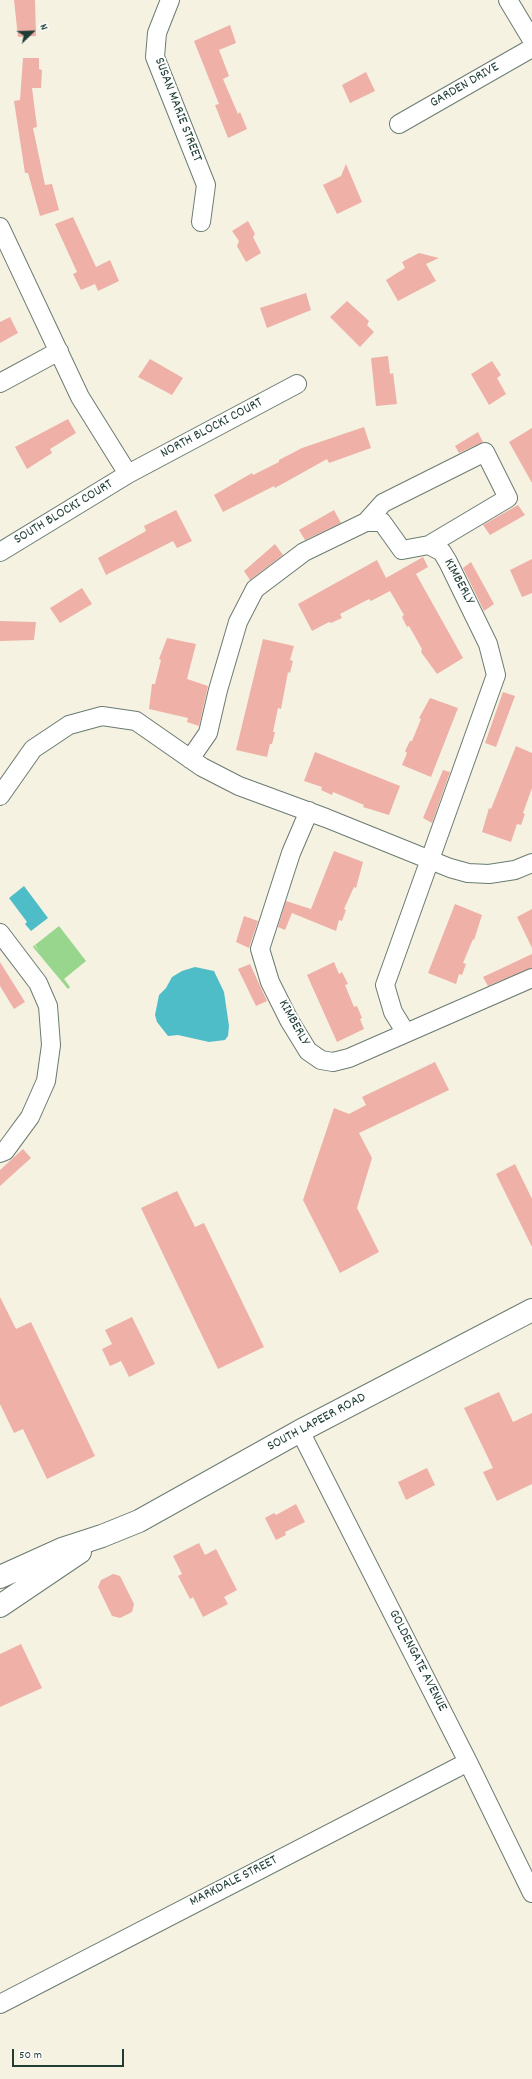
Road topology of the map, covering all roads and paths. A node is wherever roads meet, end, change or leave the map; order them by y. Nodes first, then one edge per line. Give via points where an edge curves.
1 (170, 0) edge
2 (508, 0) edge
3 (532, 40) edge
4 (532, 48) edge
5 (399, 124) dead end
6 (201, 222) dead end
7 (0, 227) edge
8 (56, 346) junction
9 (0, 383) edge
10 (296, 384) dead end
11 (128, 474) junction
12 (366, 522) junction
13 (429, 545) junction
14 (0, 552) edge
15 (190, 759) junction
16 (0, 796) edge
17 (309, 811) junction
18 (430, 860) junction
19 (532, 863) edge
20 (0, 933) edge
21 (532, 978) edge
22 (406, 1033) junction
23 (0, 1154) edge
24 (532, 1310) edge
25 (300, 1431) junction
26 (102, 1536) junction
27 (0, 1577) edge
28 (0, 1606) edge
29 (468, 1762) junction
30 (532, 1894) edge
31 (0, 2004) edge

1 - 6 street, SUSAN MARIE STREET via 157,33 154,57 206,185
2 - 3 street
4 - 5 street, GARDEN DRIVE
7 - 8 street
8 - 9 street
8 - 11 street via 80,397
10 - 11 street, NORTH BLOCKI COURT
11 - 14 street, SOUTH BLOCKI COURT
12 - 13 street, KIMBERLY via 382,522 402,550
12 - 13 street via 383,503 485,452 508,498
12 - 15 street via 304,552 256,589 238,622 208,733
13 - 18 street, KIMBERLY via 442,552 448,562 488,644 496,676
15 - 16 street via 136,721 102,716 69,725 33,749
15 - 17 street via 222,778
17 - 18 street
17 - 22 street, KIMBERLY via 291,853 260,949 270,982 308,1051 321,1060 333,1062 349,1058
18 - 19 street via 468,873 489,874 516,870
18 - 22 street, KIMBERLY via 385,985 394,1012
20 - 23 street via 38,983 48,1006 51,1045 46,1081 30,1117
21 - 22 street, KIMBERLY
24 - 25 main road, SOUTH LAPEER ROAD
25 - 26 main road, SOUTH LAPEER ROAD via 139,1521
25 - 29 street, GOLDENGATE AVENUE
26 - 27 main road, SOUTH LAPEER ROAD via 62,1549
26 - 28 main road, SOUTH LAPEER ROAD
29 - 30 street, GOLDENGATE AVENUE
29 - 31 street, MARKDALE STREET

